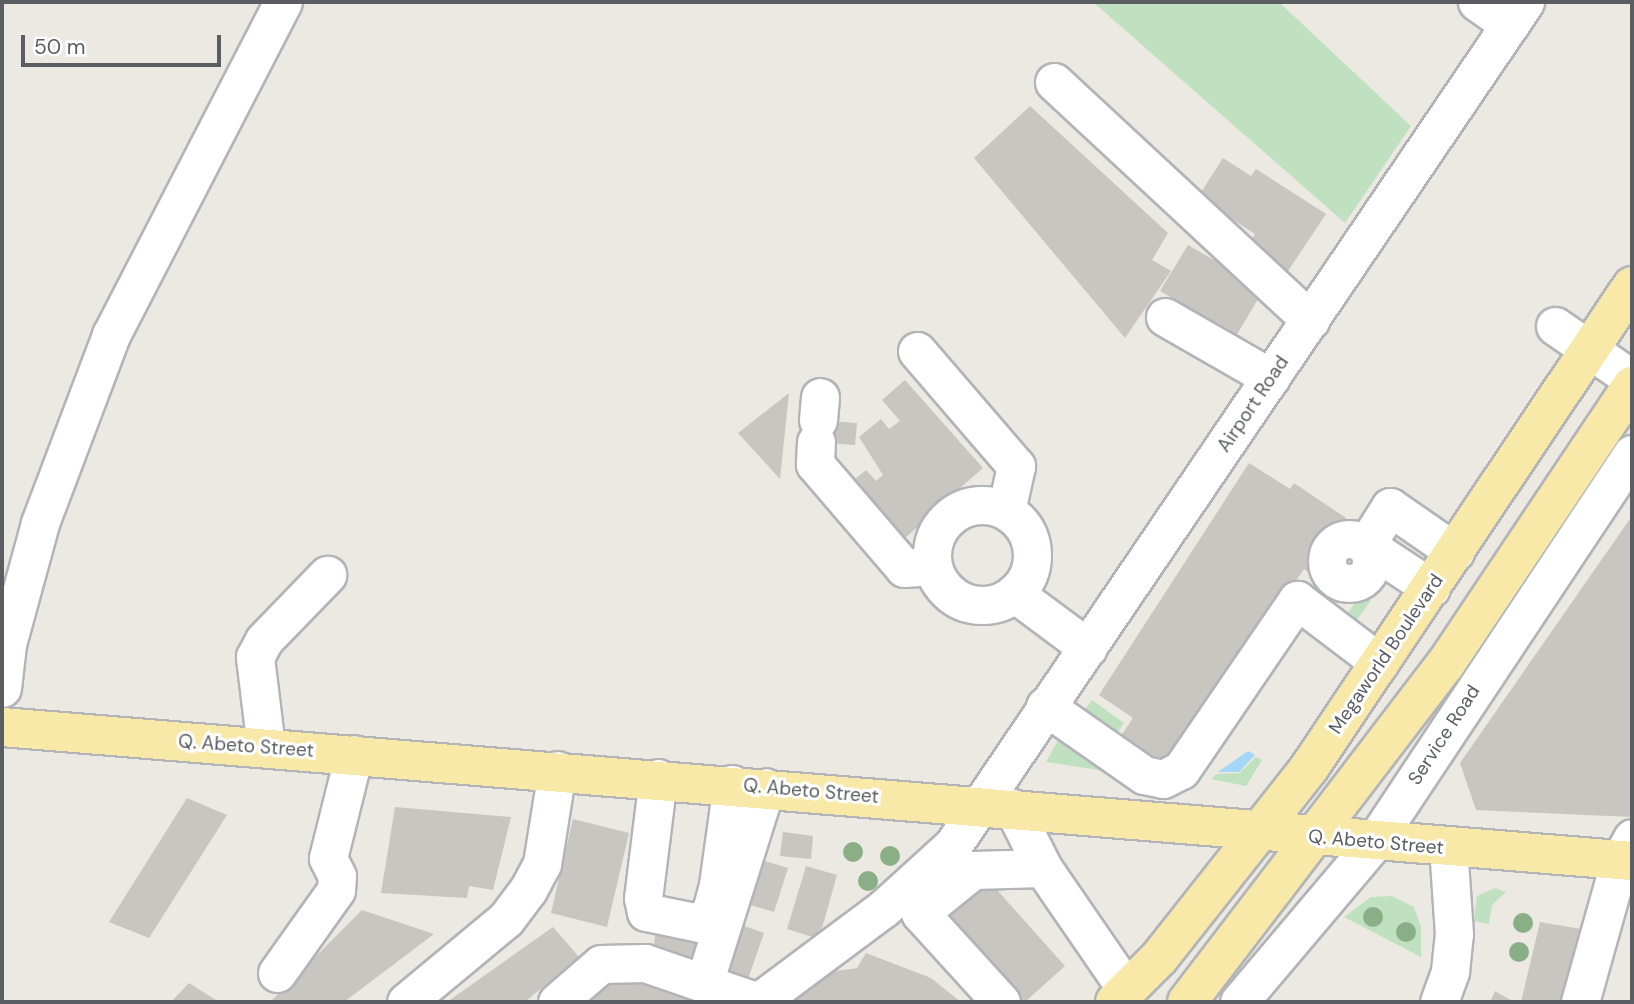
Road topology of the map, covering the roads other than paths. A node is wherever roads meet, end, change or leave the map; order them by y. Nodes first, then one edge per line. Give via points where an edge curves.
1 (283, 2) edge
2 (1477, 2) edge
3 (1518, 13) edge
4 (1054, 82) dead end
5 (1632, 286) edge
6 (1165, 317) dead end
7 (1310, 320) junction
8 (1555, 326) dead end
9 (1589, 350) junction
10 (917, 351) dead end
11 (1270, 378) junction
12 (1632, 379) edge
13 (1632, 386) edge
14 (818, 420) dead end
15 (1632, 454) edge
16 (1519, 455) junction
17 (1564, 486) junction
18 (1006, 511) junction
19 (1455, 552) junction
20 (932, 566) junction
21 (327, 575) dead end
22 (1431, 588) junction
23 (1014, 593) junction
24 (1088, 648) junction
25 (1380, 663) junction
26 (2, 688) edge
27 (1045, 706) junction
28 (1349, 709) junction
29 (2, 727) edge
30 (1392, 737) junction
31 (266, 747) junction
32 (354, 754) junction
33 (557, 770) junction
34 (659, 778) junction
35 (749, 785) junction
36 (995, 806) junction
37 (1259, 834) junction
38 (1317, 836) junction
39 (1374, 842) junction
40 (1448, 847) junction
41 (1628, 853) edge
42 (1043, 868) junction
43 (884, 908) junction
44 (1164, 951) junction
45 (277, 973) dead end
46 (705, 980) junction
47 (1194, 994) edge
48 (1121, 996) edge
49 (406, 1002) edge
50 (557, 1002) edge
51 (970, 1002) edge
52 (1001, 1002) edge
53 (1239, 1002) edge
54 (1439, 1002) edge
55 (1580, 1002) edge

1 - 26 street via 111,335 40,523 7,644
2 - 3 street
3 - 7 street, Airport Road
4 - 7 street
5 - 9 main road, Megaworld Boulevard
6 - 11 street
7 - 11 street, Airport Road
8 - 9 street
9 - 12 street
9 - 16 main road, Megaworld Boulevard
10 - 18 street via 1016,466
11 - 24 street, Airport Road
13 - 17 main road
14 - 20 street via 814,464 904,568
15 - 39 street, Service Road
16 - 17 main road via 1545,443 1558,444 1566,455
16 - 19 main road, Megaworld Boulevard
17 - 30 main road
18 - 20 street via 974,505 958,510 936,534
18 - 23 street via 1029,535 1032,552 1031,569
19 - 22 main road, Megaworld Boulevard
19 - 22 street via 1390,507 1366,545
20 - 23 street via 939,581 964,601 997,603
21 - 31 street via 264,640 255,657
22 - 25 main road, Megaworld Boulevard
23 - 24 street
24 - 27 street, Airport Road
25 - 27 street via 1297,600 1181,770 1163,779 1144,775
25 - 28 main road, Megaworld Boulevard
27 - 36 street, Airport Road
28 - 30 main road via 1345,726 1357,744 1383,744
28 - 37 main road, Megaworld Boulevard
29 - 31 main road, Q. Abeto Street
30 - 38 main road
31 - 32 main road, Q. Abeto Street
32 - 33 main road, Q. Abeto Street
32 - 45 street via 328,859 338,880 336,890
33 - 34 main road, Q. Abeto Street
33 - 49 street via 542,864 528,890 506,919
34 - 35 main road, Q. Abeto Street
34 - 35 street via 643,898 646,912 699,923 711,911
35 - 36 main road, Q. Abeto Street
35 - 46 street
36 - 37 main road, Q. Abeto Street
36 - 42 street
36 - 43 street, Airport Road
37 - 38 main road, Q. Abeto Street
37 - 44 main road, Megaworld Boulevard
38 - 39 main road, Q. Abeto Street
38 - 47 main road
39 - 40 main road, Q. Abeto Street
39 - 53 street, Service Road
40 - 41 main road, Q. Abeto Street
40 - 54 street via 1454,934 1450,971
41 - 55 street
42 - 48 street
42 - 52 street via 973,870 920,913
43 - 46 street, Airport Road via 758,1002
43 - 51 street
44 - 47 main road via 1185,943 1200,953 1207,967
44 - 48 main road, Megaworld Boulevard
46 - 50 street via 645,963 601,964

